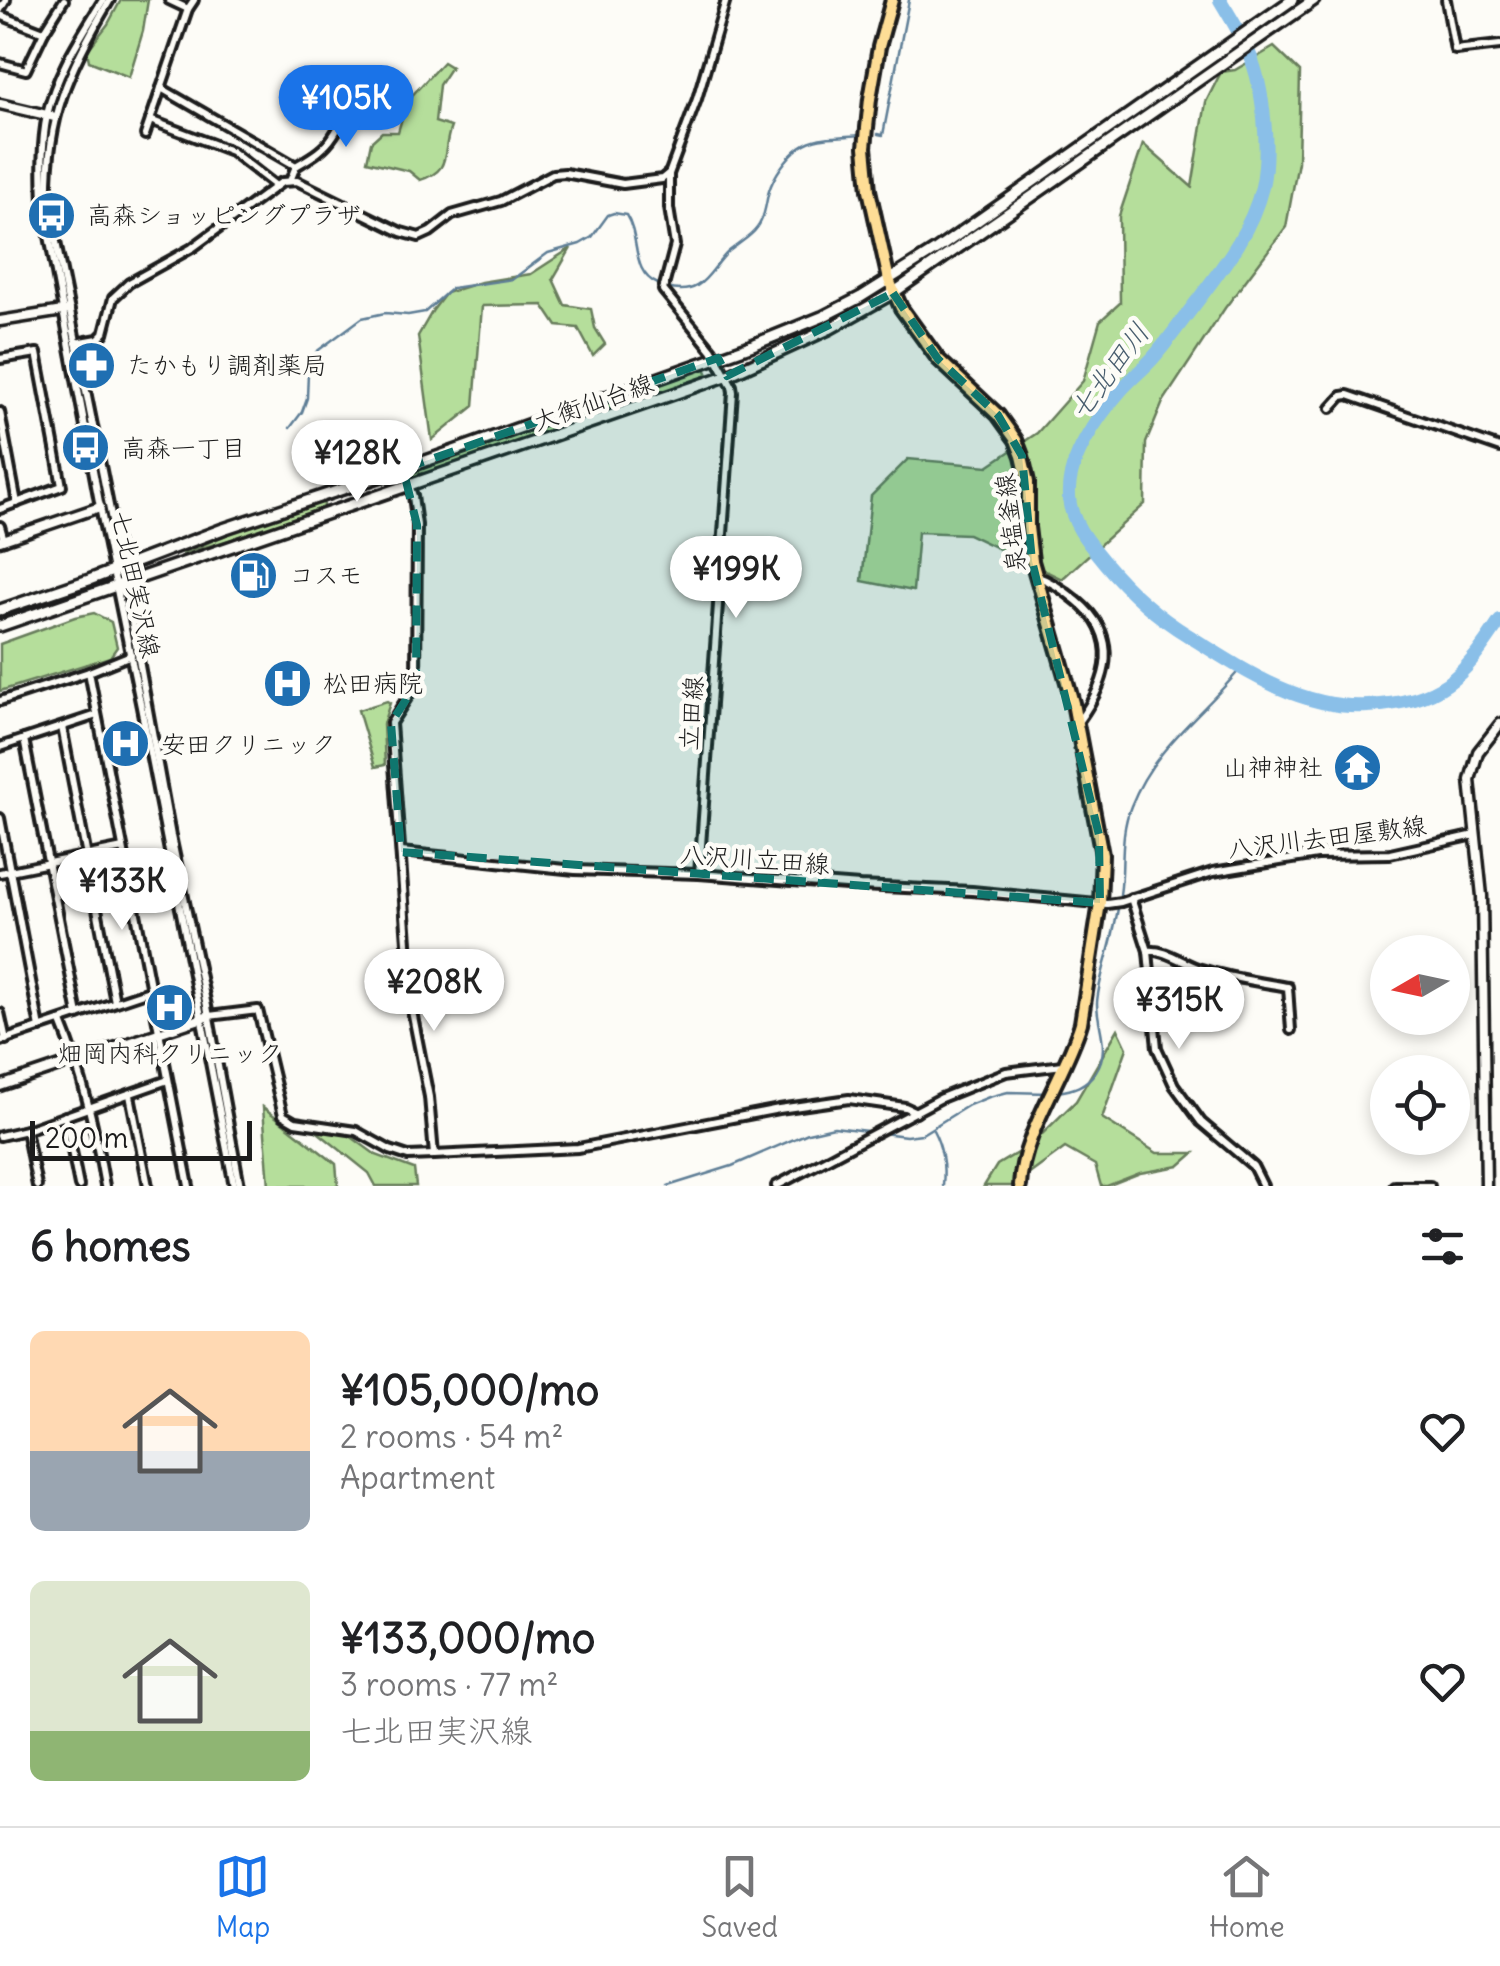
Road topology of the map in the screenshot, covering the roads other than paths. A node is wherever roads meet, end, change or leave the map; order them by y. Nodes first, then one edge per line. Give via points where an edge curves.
1 (6, 0) edge
2 (64, 0) edge
3 (106, 0) edge
4 (168, 0) edge
5 (194, 0) edge
6 (726, 0) edge
7 (892, 0) edge
8 (1292, 0) edge
9 (1314, 0) edge
10 (1446, 0) edge
11 (188, 9) junction
12 (0, 13) edge
13 (1279, 16) junction
14 (44, 32) junction
15 (1500, 44) edge
16 (0, 63) edge
17 (161, 88) junction
18 (365, 91) dead end
19 (0, 104) edge
20 (1148, 108) junction
21 (51, 116) junction
22 (150, 120) junction
23 (145, 135) dead end
24 (296, 166) junction
25 (670, 174) junction
26 (290, 182) junction
27 (276, 186) junction
28 (888, 280) junction
29 (893, 293) junction
30 (66, 310) junction
31 (0, 321) edge
32 (76, 343) junction
33 (718, 358) junction
34 (0, 359) edge
35 (726, 376) junction
36 (1331, 408) dead end
37 (0, 412) edge
38 (1500, 448) edge
39 (404, 469) junction
40 (410, 486) junction
41 (328, 494) junction
42 (17, 503) junction
43 (100, 507) junction
44 (0, 509) edge
45 (334, 513) junction
46 (0, 526) edge
47 (2, 541) edge
48 (117, 570) junction
49 (1036, 576) junction
50 (120, 585) junction
51 (0, 610) edge
52 (0, 626) edge
53 (134, 654) junction
54 (89, 672) junction
55 (0, 701) edge
56 (98, 715) junction
57 (1078, 723) junction
58 (1500, 724) edge
59 (62, 727) junction
60 (24, 739) junction
61 (0, 747) edge
62 (0, 818) edge
63 (1475, 835) junction
64 (123, 848) junction
65 (401, 852) junction
66 (86, 856) junction
67 (48, 864) junction
68 (10, 870) junction
69 (0, 873) edge
70 (699, 874) junction
71 (1129, 899) junction
72 (1104, 904) junction
73 (1148, 951) junction
74 (152, 990) junction
75 (114, 1002) junction
76 (0, 1013) edge
77 (78, 1015) junction
78 (205, 1017) junction
79 (61, 1022) junction
80 (40, 1028) junction
81 (1291, 1030) dead end
82 (160, 1032) junction
83 (3, 1040) edge
84 (77, 1061) junction
85 (1065, 1065) junction
86 (168, 1080) junction
87 (0, 1086) edge
88 (130, 1094) junction
89 (90, 1108) junction
90 (916, 1112) junction
91 (65, 1116) junction
92 (26, 1130) junction
93 (0, 1136) edge
94 (434, 1155) junction
95 (37, 1186) edge
96 (80, 1186) edge
97 (105, 1186) edge
98 (148, 1186) edge
99 (189, 1186) edge
100 (237, 1186) edge
101 (776, 1186) edge
102 (1020, 1186) edge
103 (1263, 1186) edge
104 (1394, 1186) edge
105 (1430, 1186) edge
106 (1486, 1186) edge

1 - 12 street
2 - 14 street
3 - 21 street, 七北田実沢線 via 66,62
4 - 11 street
5 - 11 street
6 - 25 street
7 - 28 main road, 泉塩釜線 via 866,147
8 - 13 main road
9 - 13 main road
10 - 15 street via 1455,50
11 - 17 street
12 - 14 street
13 - 20 main road
14 - 16 street via 26,70
17 - 22 street
17 - 24 street
18 - 24 street via 350,102 332,138
19 - 21 street
20 - 28 main road, 大衡仙台線
20 - 29 main road, 大衡仙台線
21 - 30 street, 七北田実沢線 via 43,204
22 - 23 street
22 - 27 street via 231,151
24 - 26 street
25 - 26 street via 623,184 552,174 418,237
25 - 33 street, 立田線 via 674,245 664,290
26 - 27 street
27 - 32 street via 192,248 130,282 113,298 104,333
28 - 29 main road, 泉塩釜線
28 - 33 main road, 大衡仙台線 via 822,318
29 - 35 main road, 大衡仙台線
29 - 49 main road, 泉塩釜線 via 938,359 1016,440 1028,482
30 - 31 street
30 - 32 street
30 - 43 street, 七北田実沢線
32 - 48 street
33 - 35 street, 立田線
33 - 39 main road, 大衡仙台線
34 - 42 street via 37,353 62,486
35 - 40 main road, 大衡仙台線
35 - 70 street, 立田線 via 732,420
36 - 38 street via 1348,395
37 - 42 street
39 - 40 street
39 - 41 main road, 大衡仙台線
40 - 45 main road, 大衡仙台線
40 - 65 street via 417,525 416,684 391,723
41 - 45 street
41 - 48 main road, 大衡仙台線
42 - 44 street
43 - 47 street
43 - 48 street, 七北田実沢線
45 - 50 main road, 大衡仙台線
46 - 47 street
48 - 50 street
48 - 51 main road, 大衡仙台線
49 - 57 main road, 泉塩釜線
49 - 57 street via 1091,612 1108,649
50 - 52 main road, 大衡仙台線
50 - 53 street
53 - 54 street
53 - 78 street
54 - 55 street
54 - 56 street
56 - 59 street
56 - 64 street
57 - 72 main road, 泉塩釜線
58 - 63 street via 1473,764
59 - 60 street
59 - 66 street
60 - 61 street
60 - 67 street
62 - 68 street
63 - 71 street, 八沢川去田屋敷線 via 1390,854 1317,855 1213,872
63 - 106 street via 1482,896
64 - 66 street
64 - 74 street
65 - 70 street, 八沢川立田線 via 575,870
65 - 94 street via 412,1011
66 - 67 street
66 - 75 street
67 - 68 street
67 - 77 street
68 - 69 street
68 - 80 street
70 - 72 street, 八沢川立田線
71 - 72 street, 八沢川去田屋敷線
71 - 73 street
72 - 85 main road, 泉塩釜線 via 1081,1022
73 - 81 street via 1288,988
73 - 103 street via 1157,1048 1174,1085 1201,1122 1253,1166
74 - 75 street
74 - 82 street
75 - 77 street
76 - 83 street
77 - 79 street
78 - 82 street
78 - 94 street via 258,1010 283,1115 356,1132 408,1156
78 - 100 street
79 - 80 street
79 - 84 street
80 - 83 street
82 - 84 street
82 - 86 street
84 - 87 street
84 - 89 street
85 - 90 street via 1006,1072
85 - 102 main road, 泉塩釜線 via 1026,1153
86 - 88 street
86 - 99 street
88 - 89 street
88 - 98 street
89 - 91 street
89 - 97 street
90 - 94 street via 849,1099 578,1148
90 - 101 street
91 - 92 street
91 - 96 street
92 - 93 street
92 - 95 street
104 - 105 street

